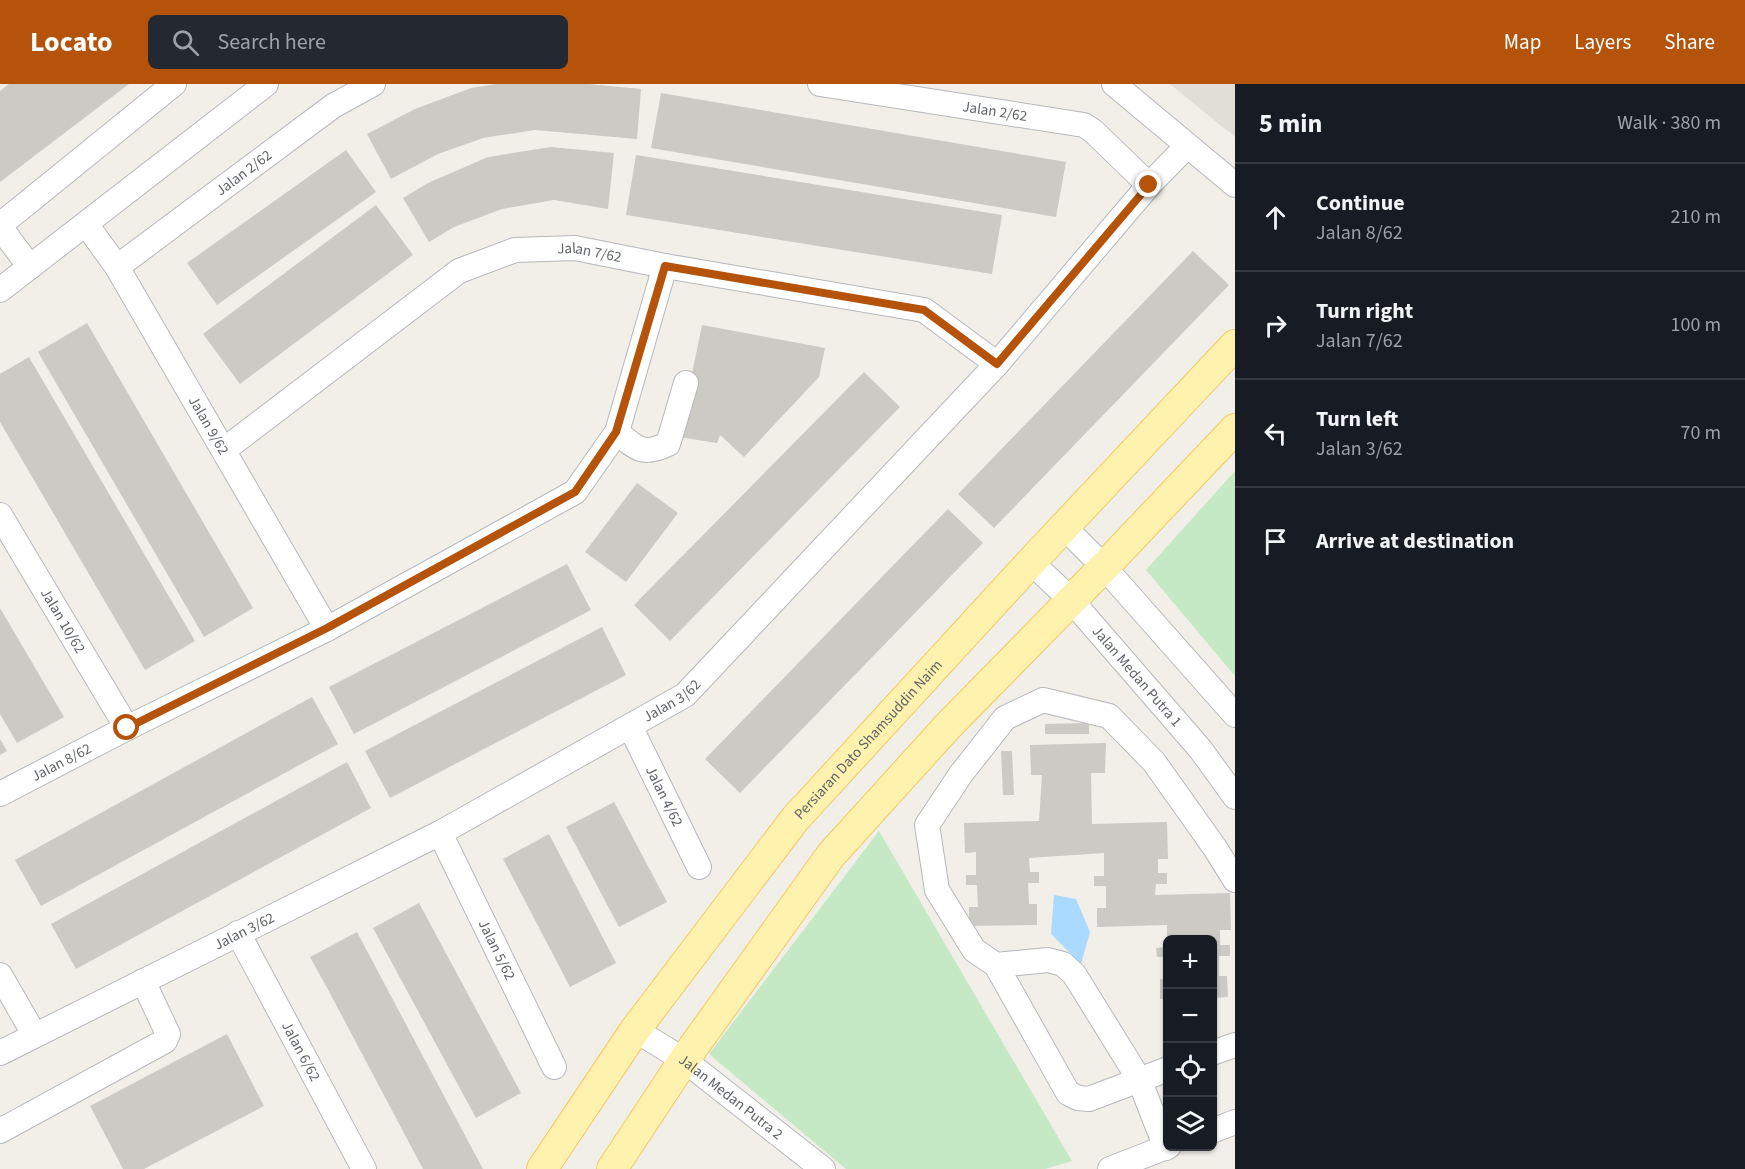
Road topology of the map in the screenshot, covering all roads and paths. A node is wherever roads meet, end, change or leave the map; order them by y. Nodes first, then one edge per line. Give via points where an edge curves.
1 (174, 84) edge
2 (266, 84) edge
3 (373, 84) edge
4 (820, 84) edge
5 (1114, 84) edge
6 (956, 94) edge
7 (1187, 146) junction
8 (1235, 184) edge
9 (1149, 185) junction
10 (86, 224) junction
11 (0, 226) edge
12 (665, 266) junction
13 (30, 267) junction
14 (117, 267) junction
15 (0, 290) edge
16 (1235, 345) edge
17 (997, 364) junction
18 (686, 383) dead end
19 (1235, 429) edge
20 (616, 432) junction
21 (224, 450) junction
22 (0, 515) edge
23 (1064, 527) junction
24 (1031, 562) junction
25 (1104, 567) junction
26 (1071, 600) junction
27 (327, 628) junction
28 (1235, 715) edge
29 (127, 728) junction
30 (631, 728) junction
31 (0, 794) edge
32 (1235, 797) edge
33 (440, 833) junction
34 (699, 867) dead end
35 (1235, 880) edge
36 (238, 933) junction
37 (996, 965) junction
38 (0, 975) edge
39 (143, 981) junction
40 (635, 1030) junction
41 (34, 1034) junction
42 (1235, 1045) edge
43 (1217, 1051) edge
44 (0, 1053) edge
45 (684, 1060) junction
46 (554, 1067) dead end
47 (1163, 1070) edge
48 (1139, 1079) junction
49 (1235, 1122) edge
50 (1217, 1129) edge
51 (0, 1131) edge
52 (1163, 1137) edge
53 (1163, 1149) edge
54 (364, 1169) edge
55 (542, 1169) edge
56 (612, 1169) edge
57 (823, 1169) edge
58 (1110, 1169) edge

1 - 11 street
2 - 10 street
3 - 14 street, Jalan 2/62 via 333,106
4 - 6 street, Jalan 2/62
5 - 7 street
6 - 9 street, Jalan 2/62 via 1084,125
7 - 8 street
7 - 9 street, Jalan 3/62
9 - 17 street, Jalan 3/62
10 - 13 street
10 - 14 street, Jalan 9/62
11 - 13 street
12 - 17 street, Jalan 7/62 via 924,310
12 - 20 street, Jalan 8/62
12 - 21 street, Jalan 7/62 via 575,248 551,248 515,250 459,272
13 - 15 street
14 - 21 street, Jalan 9/62
16 - 23 main road, Persiaran Dato Shamsuddin Naim
17 - 30 street, Jalan 3/62 via 686,696
18 - 20 street via 668,444 653,451 642,450
19 - 25 main road
20 - 27 street, Jalan 8/62 via 575,492
21 - 27 street, Jalan 9/62
22 - 29 street, Jalan 10/62
23 - 24 main road, Persiaran Dato Shamsuddin Naim
23 - 25 street
24 - 26 street, Jalan Medan Putra 1
24 - 40 main road, Persiaran Dato Shamsuddin Naim via 795,819
25 - 26 main road
25 - 28 street
26 - 32 street, Jalan Medan Putra 1 via 1201,750
26 - 45 main road via 948,726 831,855
27 - 29 street, Jalan 8/62
29 - 31 street, Jalan 8/62
30 - 33 street, Jalan 3/62
30 - 34 street, Jalan 4/62
33 - 36 street, Jalan 3/62
33 - 46 street, Jalan 5/62
35 - 37 street via 1154,762 1109,716 1043,700 1005,718 927,825 937,890 974,950
36 - 39 street, Jalan 3/62
36 - 54 street, Jalan 6/62
37 - 48 street via 1048,960 1063,964 1074,975
37 - 48 street via 1068,1093 1089,1099
38 - 41 street
39 - 41 street, Jalan 3/62
39 - 51 street via 168,1034 165,1041
40 - 45 street, Jalan Medan Putra 2
40 - 55 main road, Persiaran Dato Shamsuddin Naim
41 - 44 street, Jalan 3/62
42 - 43 street
45 - 56 main road
45 - 57 street, Jalan Medan Putra 2
47 - 48 street
48 - 52 street
49 - 50 street
53 - 58 street

